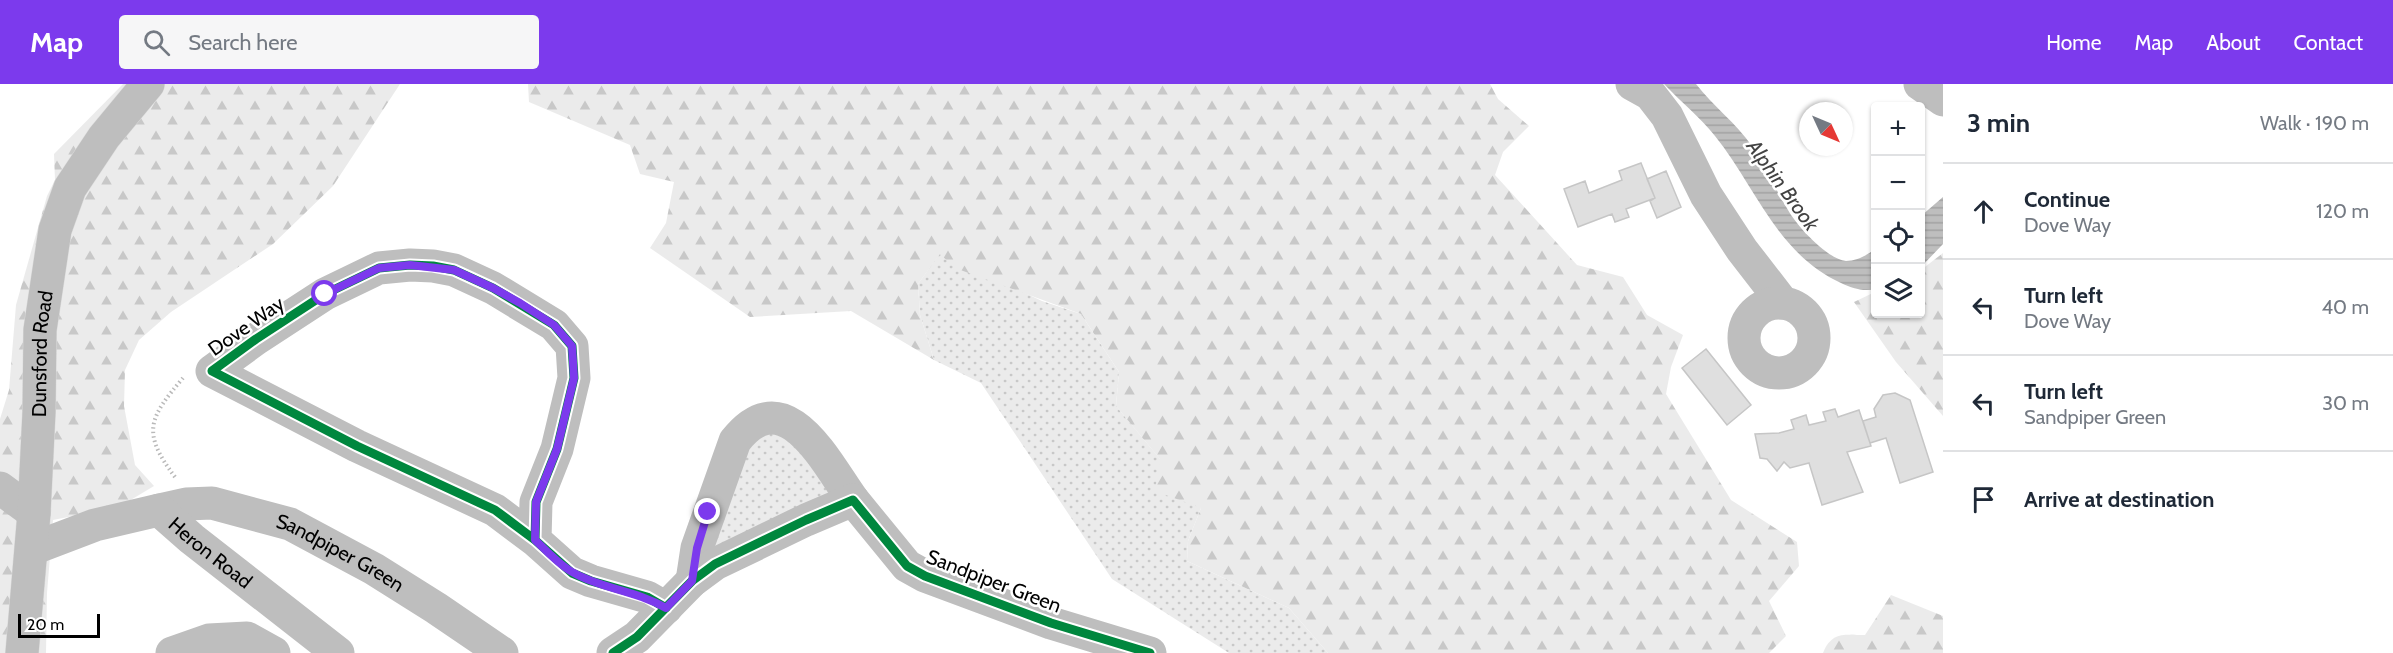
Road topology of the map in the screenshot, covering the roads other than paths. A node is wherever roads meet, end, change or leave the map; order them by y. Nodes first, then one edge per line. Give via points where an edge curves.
1 (148, 84) edge
2 (1632, 84) edge
3 (1920, 84) edge
4 (1943, 100) edge
5 (1783, 303) dead end
6 (0, 488) edge
7 (853, 500) junction
8 (172, 507) junction
9 (34, 513) junction
10 (535, 540) junction
11 (32, 549) junction
12 (692, 581) junction
13 (666, 608) junction
14 (22, 653) edge
15 (172, 653) edge
16 (274, 653) edge
17 (338, 653) edge
18 (502, 653) edge
19 (613, 653) edge
20 (1150, 653) edge

1 - 9 street, Dunsford Road via 104,137 70,188 55,230 40,330
2 - 5 street via 1650,94 1667,116 1706,195
3 - 4 street
6 - 9 street
7 - 12 street via 736,553
7 - 12 street, Sandpiper Green via 810,437 798,426 768,418 754,422 735,441 697,548
7 - 20 street, Sandpiper Green via 907,566 925,576 1051,624
8 - 11 street, Heron Road via 95,525
8 - 17 street, Heron Road via 192,539
8 - 18 street, Sandpiper Green via 212,503 290,524 374,569
9 - 11 street, Dunsford Road
10 - 10 street, Dove Way via 495,510 357,446 212,371 325,294 379,268 410,265 454,270 493,288 554,325 572,346 574,378 557,449 536,502
10 - 13 street, Dove Way via 572,573 647,597
11 - 14 street, Dunsford Road
12 - 13 street
13 - 19 street via 637,638
15 - 16 street via 209,640 247,638

